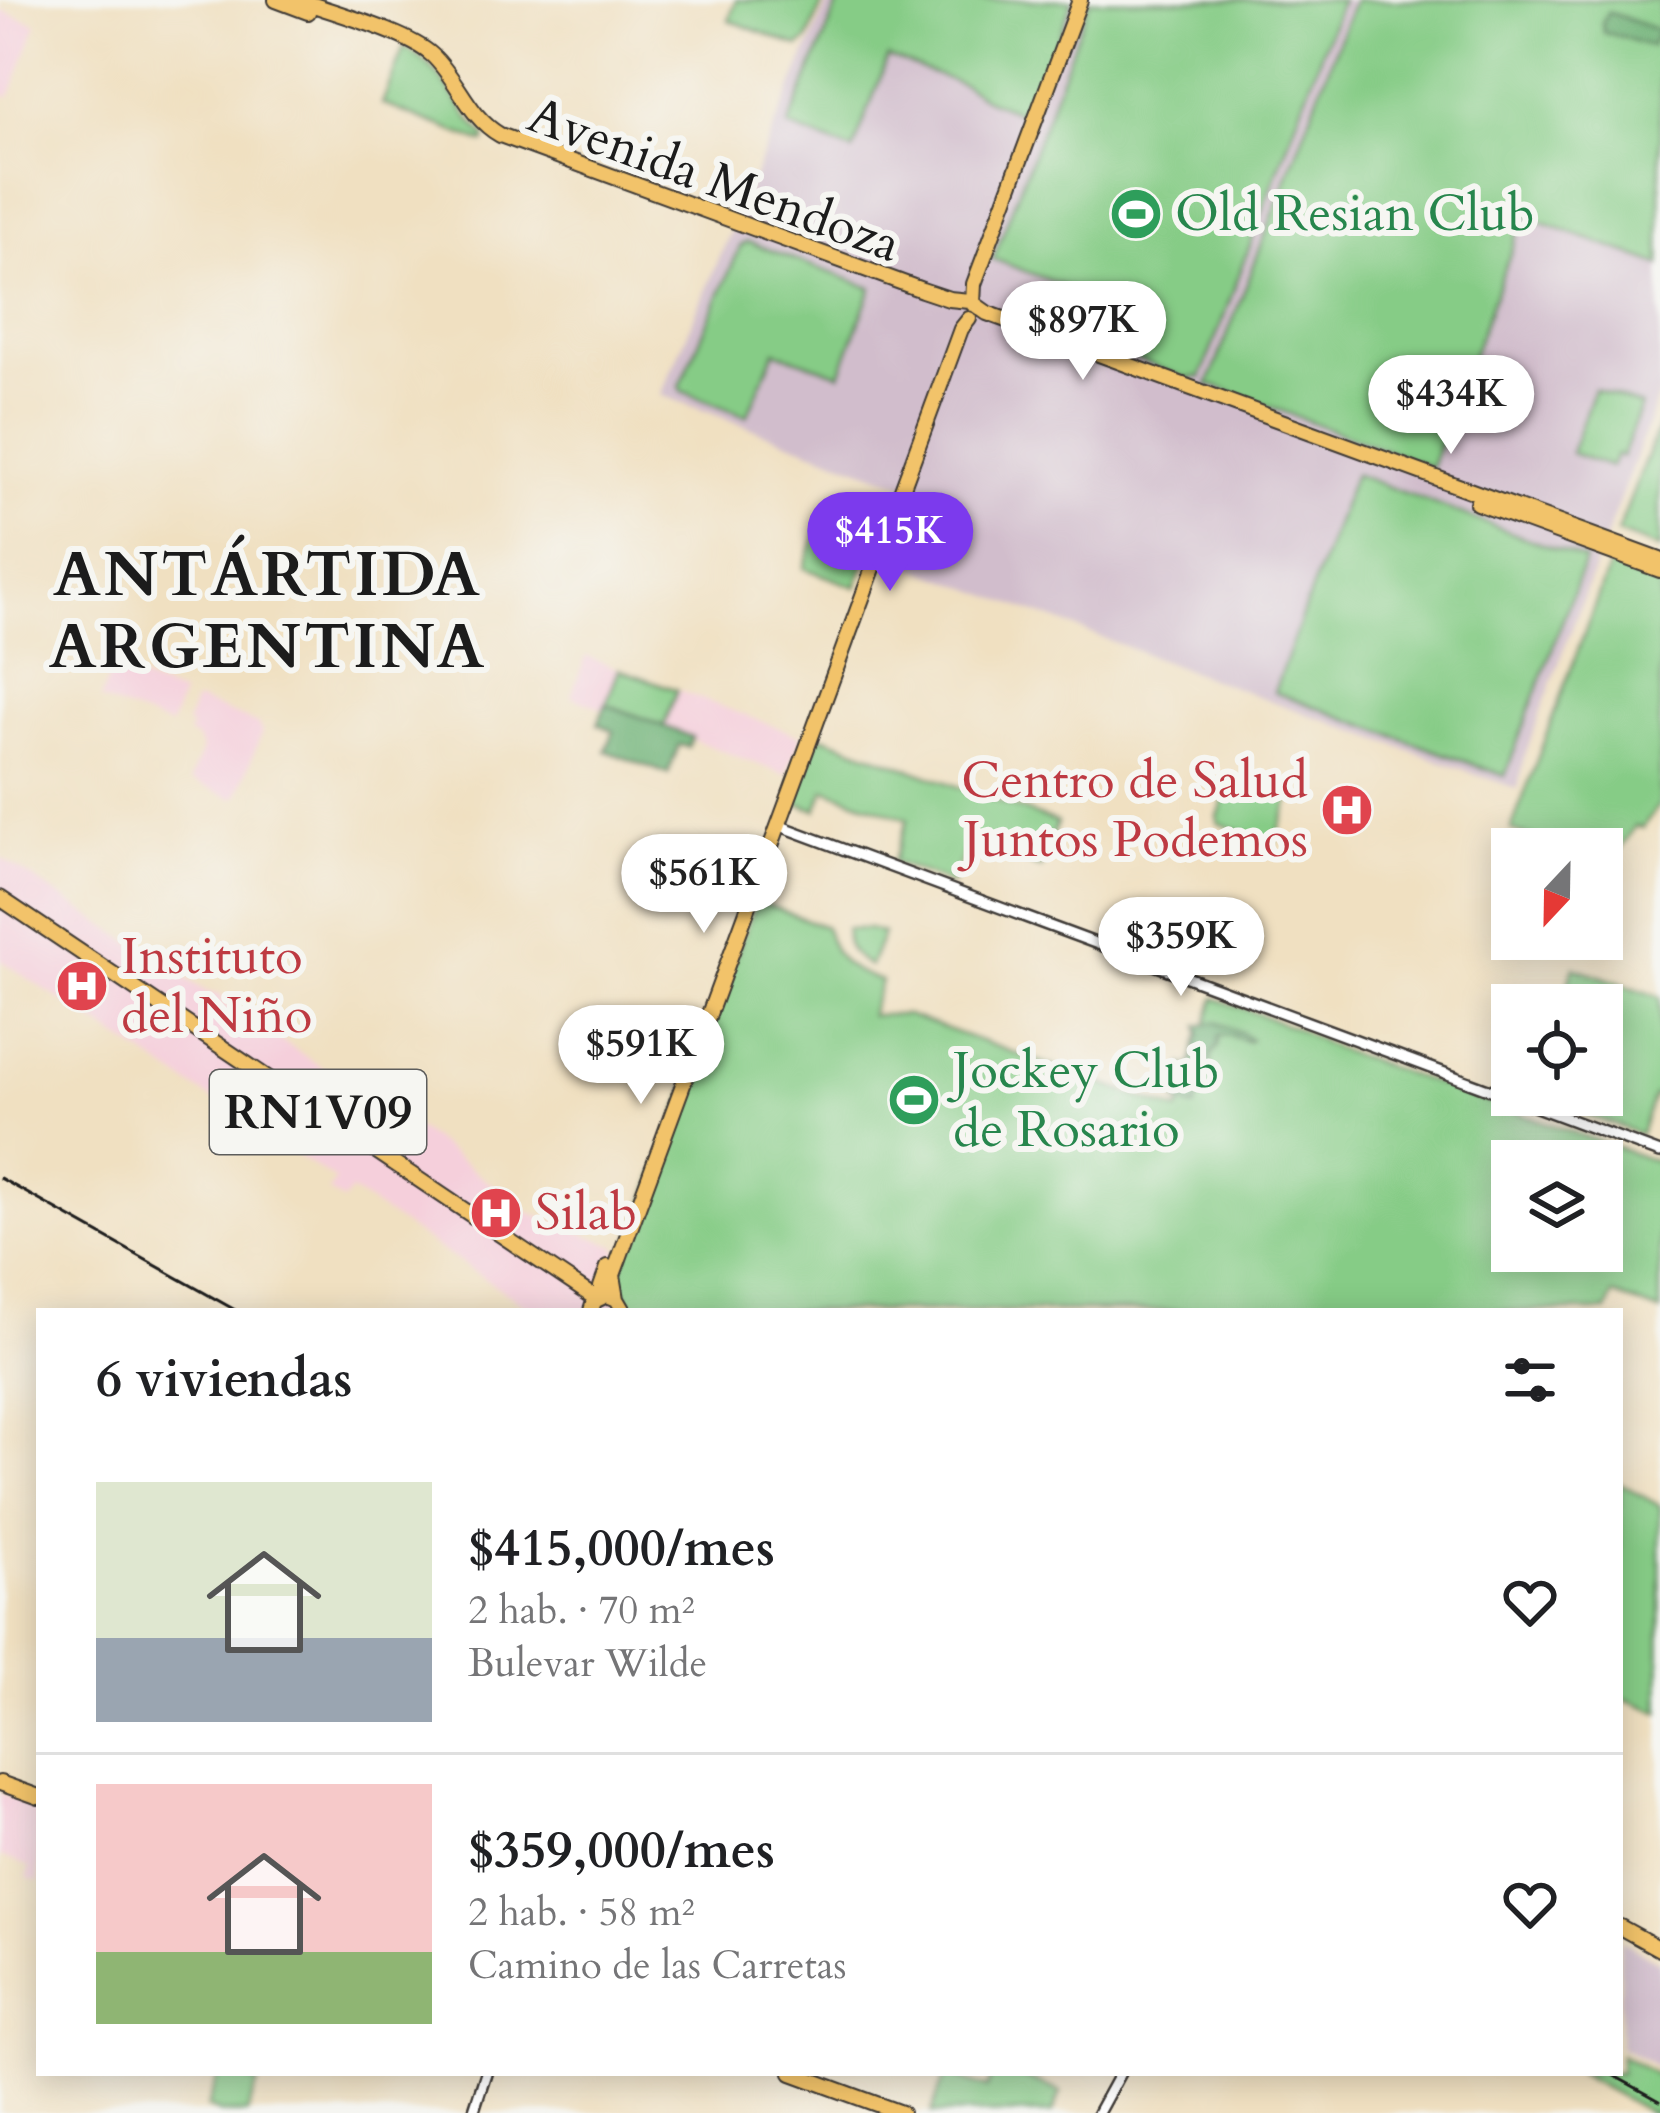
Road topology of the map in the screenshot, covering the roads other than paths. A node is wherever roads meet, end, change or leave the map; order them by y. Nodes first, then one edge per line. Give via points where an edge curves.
1 (276, 0) edge
2 (299, 0) edge
3 (1080, 0) edge
4 (965, 309) junction
5 (1346, 449) junction
6 (1660, 560) edge
7 (1660, 570) edge
8 (777, 822) junction
9 (0, 898) edge
10 (0, 907) edge
11 (1660, 1153) edge
12 (608, 1306) edge
13 (0, 1783) edge
14 (36, 1797) edge
15 (1623, 1929) edge
16 (1660, 1948) edge
17 (485, 2076) edge
18 (800, 2076) edge
19 (1118, 2076) edge
20 (472, 2113) edge
21 (901, 2113) edge
22 (1098, 2113) edge

1 - 4 main road, Avenida Mendoza via 412,51 496,142
2 - 4 main road, Avenida Mendoza via 428,50 500,135
3 - 4 main road
4 - 5 main road
4 - 8 main road
5 - 6 main road
5 - 7 main road
8 - 11 street
8 - 12 main road
9 - 12 main road, RN1V09
10 - 12 main road, RN1V09 via 580,1299
13 - 14 main road
15 - 16 main road
17 - 20 street
18 - 21 main road
19 - 22 street

